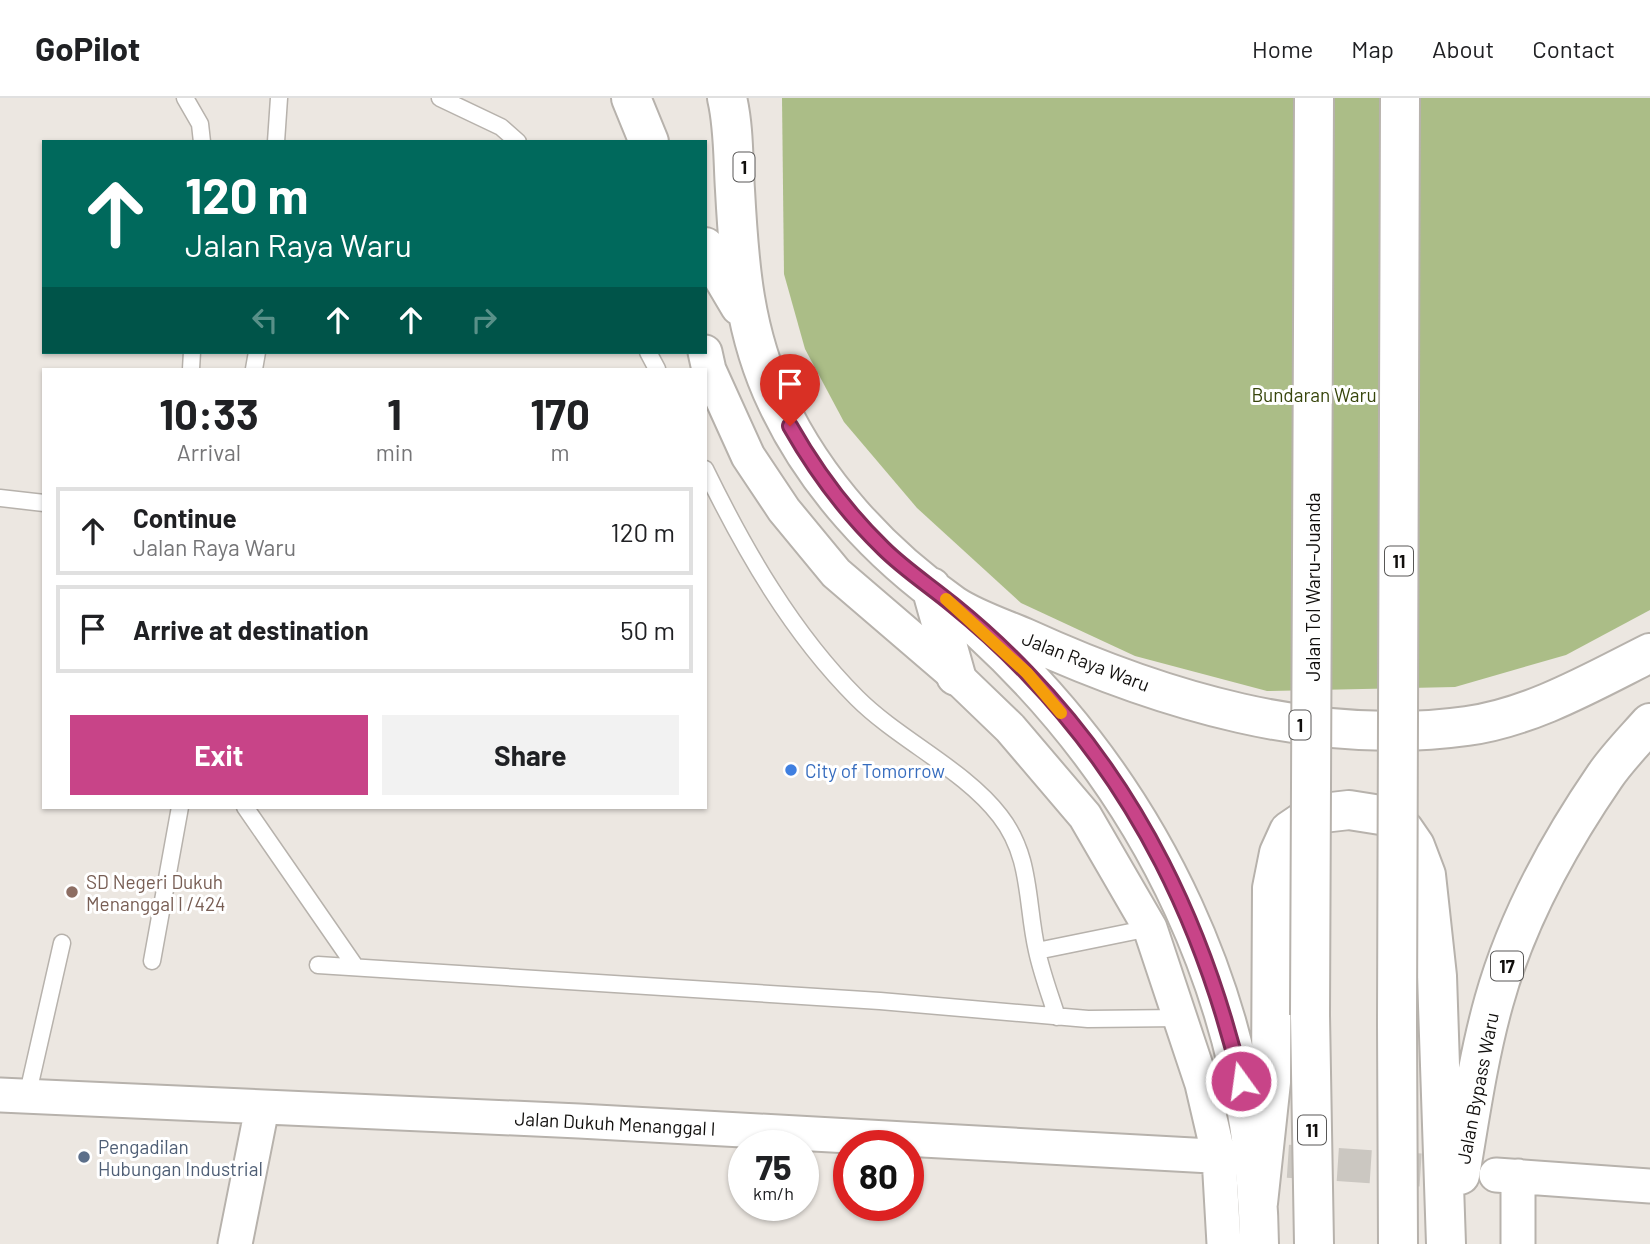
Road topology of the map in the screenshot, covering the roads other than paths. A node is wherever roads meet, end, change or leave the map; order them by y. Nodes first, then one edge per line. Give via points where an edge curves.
1 (185, 98) edge
2 (279, 98) edge
3 (440, 98) edge
4 (631, 98) edge
5 (727, 98) edge
6 (751, 98) edge
7 (1314, 98) edge
8 (1400, 98) edge
9 (202, 140) edge
10 (276, 140) edge
11 (516, 140) edge
12 (648, 140) edge
13 (721, 241) edge
14 (705, 354) edge
15 (707, 473) edge
16 (0, 498) edge
17 (42, 503) edge
18 (944, 597) junction
19 (1650, 653) edge
20 (956, 676) junction
21 (1650, 723) edge
22 (180, 809) edge
23 (246, 809) edge
24 (1150, 928) junction
25 (62, 943) dead end
26 (1037, 951) junction
27 (152, 961) dead end
28 (318, 965) dead end
29 (355, 966) junction
30 (1057, 1017) junction
31 (1181, 1018) junction
32 (14, 1096) edge
33 (262, 1108) junction
34 (1224, 1157) junction
35 (1650, 1186) edge
36 (1258, 1203) junction
37 (234, 1244) edge
38 (1224, 1244) edge
39 (1259, 1244) edge
40 (1314, 1244) edge
41 (1398, 1244) edge
42 (1448, 1244) edge
43 (1518, 1244) edge

1 - 9 lane via 200,124
2 - 10 lane
3 - 11 lane via 501,127
4 - 12 highway
5 - 13 highway, 1
6 - 13 highway, 1
7 - 40 highway, Jalan Tol Waru–Juanda / 11, bridge via 1310,1015
8 - 41 highway, 11, bridge
13 - 18 highway, Jalan Raya Waru / 1 via 777,402 803,450 884,549
14 - 20 street via 748,456 784,509 836,573
15 - 26 lane via 769,587 821,657 892,730 971,787 1000,816 1023,856
16 - 17 lane
18 - 19 highway, Jalan Raya Waru / 1 via 1048,649 1121,677 1276,722 1347,731 1412,732 1523,713
18 - 20 highway
18 - 36 highway via 1027,673 1091,748 1145,830 1184,906 1224,1010 1247,1105
20 - 24 street via 1010,728 1084,816
21 - 42 highway, Jalan Bypass Waru / 17 via 1606,774 1562,845 1520,932 1495,998 1478,1063
22 - 27 lane
23 - 29 lane
24 - 26 lane
24 - 31 street
25 - 32 lane
26 - 30 lane
28 - 29 lane
29 - 30 lane
30 - 31 lane
31 - 34 street
32 - 33 street, Jalan Dukuh Menanggal I
33 - 34 street, Jalan Dukuh Menanggal I via 607,1122
33 - 37 street
34 - 38 street
35 - 43 street via 1507,1175
36 - 39 highway
36 - 42 highway via 1271,1082 1272,888 1279,853 1289,831 1314,814 1349,810 1387,816 1415,846 1426,876 1437,976

